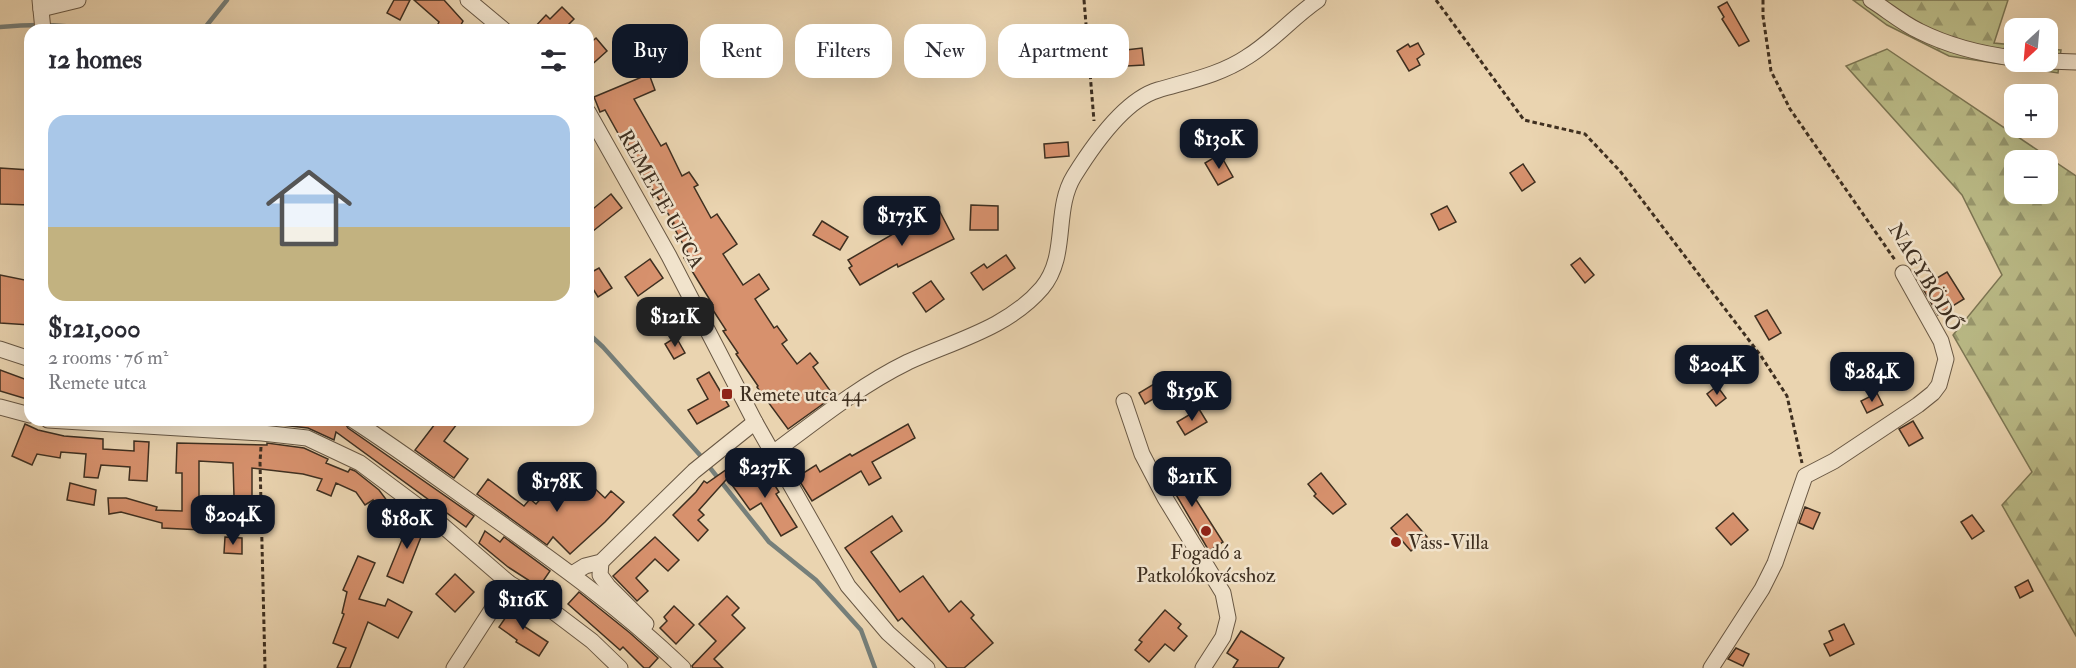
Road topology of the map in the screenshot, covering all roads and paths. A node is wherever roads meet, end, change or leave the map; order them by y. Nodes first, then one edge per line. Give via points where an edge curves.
1 (78, 0) edge
2 (468, 0) edge
3 (1084, 0) edge
4 (1318, 0) edge
5 (1436, 0) edge
6 (1763, 0) edge
7 (1871, 0) edge
8 (40, 5) edge
9 (43, 24) edge
10 (497, 24) edge
11 (2004, 57) edge
12 (2058, 61) edge
13 (2076, 62) edge
14 (594, 123) edge
15 (1096, 144) junction
16 (1903, 273) joint
17 (0, 349) edge
18 (24, 357) edge
19 (1124, 400) dead end
20 (0, 407) edge
21 (24, 413) edge
22 (755, 422) junction
23 (147, 426) edge
24 (362, 426) edge
25 (262, 433) junction
26 (773, 453) junction
27 (1805, 476) junction
28 (601, 562) junction
29 (568, 571) junction
30 (509, 583) junction
31 (538, 600) junction
32 (656, 642) junction
33 (265, 668) edge
34 (454, 668) edge
35 (620, 668) edge
36 (683, 668) edge
37 (927, 668) edge
38 (1203, 668) edge
39 (1711, 668) edge

1 - 8 street
2 - 10 street
3 - 15 path
4 - 15 street via 1247,58 1214,74 1156,90 1131,106
5 - 27 path via 1524,120 1585,134 1620,171 1788,396
6 - 16 path, NAGYBÖDŐ via 1771,71 1790,109
7 - 11 street via 1917,31 1951,45
8 - 9 street
12 - 13 street
14 - 22 street, REMETE UTCA
15 - 26 street via 1072,178 1065,198 1057,260 1042,288 1010,317 908,363 856,392
16 - 27 street, NAGYBÖDŐ via 1941,341 1946,359 1939,385 1918,405
17 - 18 street
19 - 38 street via 1142,454 1223,593 1228,618 1223,637
20 - 21 street
22 - 26 street, REMETE UTCA
22 - 28 street via 710,456
23 - 25 street
24 - 29 street
25 - 30 street via 307,438 360,464 435,519
25 - 33 path
26 - 37 street, REMETE UTCA via 848,586 888,633
27 - 39 street via 1775,563
28 - 29 street
28 - 32 street via 600,575 643,620
29 - 31 path
29 - 32 street
30 - 31 street
30 - 34 street
31 - 35 street
32 - 36 street

